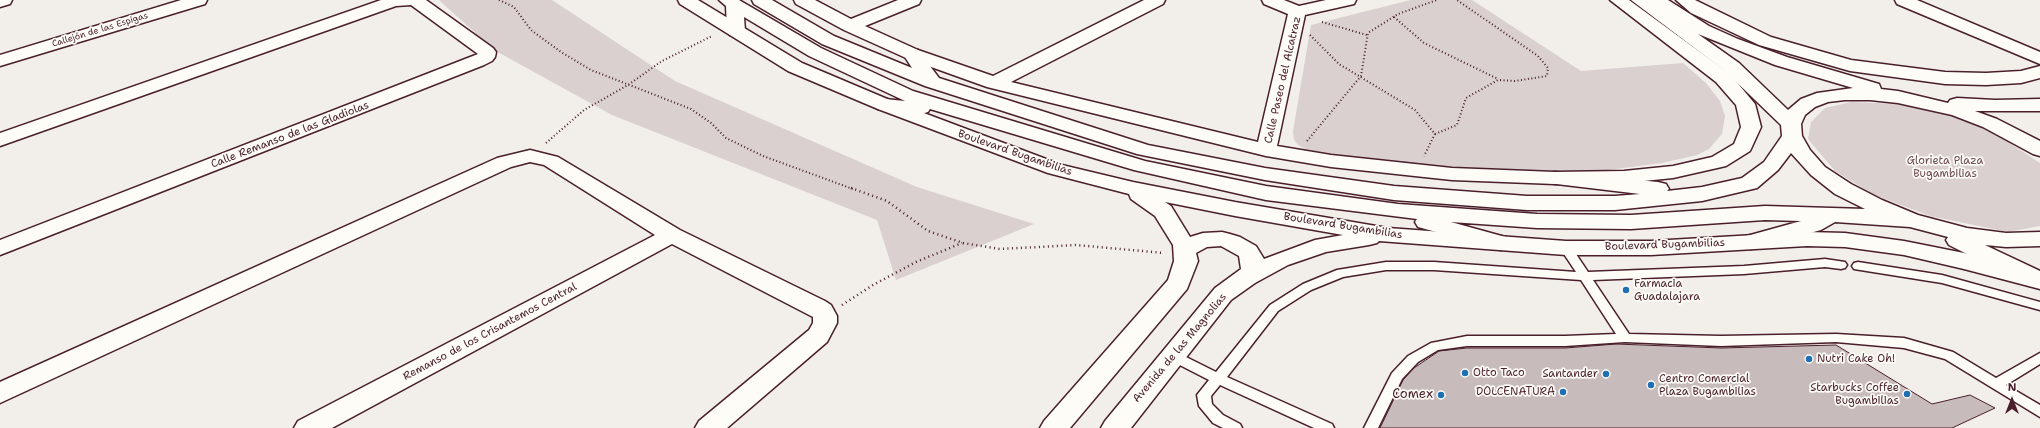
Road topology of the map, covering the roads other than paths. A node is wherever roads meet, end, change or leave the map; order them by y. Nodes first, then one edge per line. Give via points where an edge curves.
1 (4, 0) edge
2 (199, 0) edge
3 (407, 0) edge
4 (686, 0) edge
5 (760, 0) edge
6 (802, 0) edge
7 (913, 0) edge
8 (1157, 0) edge
9 (1270, 0) edge
10 (1348, 0) edge
11 (1618, 0) edge
12 (1638, 0) edge
13 (1657, 0) edge
14 (1684, 0) edge
15 (1903, 0) edge
16 (0, 2) edge
17 (730, 2) edge
18 (1297, 12) junction
19 (850, 26) junction
20 (733, 29) junction
21 (912, 54) junction
22 (2040, 59) edge
23 (0, 61) edge
24 (2036, 77) edge
25 (932, 82) junction
26 (994, 83) junction
27 (1898, 97) junction
28 (1926, 102) junction
29 (885, 105) junction
30 (2040, 105) edge
31 (954, 110) junction
32 (1792, 130) junction
33 (0, 140) edge
34 (1266, 150) junction
35 (2040, 150) edge
36 (1555, 178) junction
37 (1133, 189) junction
38 (1702, 194) junction
39 (1369, 207) junction
40 (1835, 215) junction
41 (1919, 223) junction
42 (672, 235) junction
43 (1388, 235) junction
44 (2040, 238) edge
45 (2006, 240) junction
46 (1751, 242) junction
47 (1502, 243) junction
48 (0, 248) edge
49 (1566, 248) junction
50 (1185, 253) junction
51 (2040, 254) edge
52 (1841, 264) dead end
53 (1858, 266) dead end
54 (1583, 276) junction
55 (1247, 277) junction
56 (2039, 281) edge
57 (2040, 306) edge
58 (1625, 338) junction
59 (1173, 356) junction
60 (2040, 358) edge
61 (1218, 379) junction
62 (1997, 384) junction
63 (0, 393) edge
64 (2040, 412) edge
65 (308, 428) edge
66 (709, 428) edge
67 (1054, 428) edge
68 (1115, 428) edge
69 (1235, 428) edge
70 (1327, 428) edge
71 (1371, 428) edge

1 - 16 street
2 - 23 street, Callejón de las Espigas
3 - 33 street, Calle Remanso de las Gladiolas via 394,1
3 - 48 street, Calle Remanso de las Gladiolas via 416,1 487,52 486,57
4 - 20 street, Boulevard Bugambilias
5 - 25 street via 828,40
6 - 19 street
7 - 19 street
8 - 26 street
9 - 18 street
10 - 18 street, Calle Paseo del Alcatraz
11 - 36 street via 1724,78 1745,104 1751,127 1743,146 1719,162 1673,172 1624,177
12 - 32 street via 1732,67
13 - 27 street via 1703,30 1732,43
14 - 24 street via 1697,10 1765,41 1850,65 1945,78
15 - 22 street
17 - 20 street
17 - 31 street, Boulevard Bugambilias via 815,52 906,95
18 - 34 street, Calle Paseo del Alcatraz
19 - 21 street
20 - 29 street, Boulevard Bugambilias via 795,67
21 - 25 street
21 - 26 street
25 - 38 street via 1144,150 1265,174 1394,194 1527,203 1615,203
26 - 34 street
27 - 28 street
27 - 32 street via 1864,94 1824,97 1808,103 1796,112
28 - 30 street via 1995,106
28 - 35 street via 1990,123
29 - 31 street
29 - 37 street, Boulevard Bugambilias via 1055,169
31 - 39 street, Boulevard Bugambilias via 1141,166 1266,193
32 - 38 street via 1771,166 1749,182
32 - 41 street via 1801,153 1818,171 1843,189 1874,206
34 - 36 street via 1331,162 1417,171
36 - 38 street
37 - 43 street, Boulevard Bugambilias
37 - 50 street via 1163,211 1184,245
39 - 40 street, Boulevard Bugambilias via 1537,221 1631,222 1765,213
39 - 47 street
40 - 41 street, Boulevard Bugambilias
40 - 46 street via 1813,225
41 - 45 street via 1968,235
41 - 56 street
42 - 63 street via 551,161 530,156 504,162
42 - 65 street, Remanso de los Crisantemos Central
42 - 66 street via 816,307 821,326
43 - 47 street, Boulevard Bugambilias
43 - 55 street, Avenida de las Magnolias via 1323,245 1280,260
44 - 45 street
45 - 51 street
46 - 49 street, Boulevard Bugambilias via 1651,248
46 - 56 street, Boulevard Bugambilias via 1844,240 1912,250
47 - 49 street, Boulevard Bugambilias
49 - 54 lane
50 - 55 street via 1189,247 1203,240 1232,242 1248,251 1252,258 1252,271
50 - 67 street via 1186,261 1179,283
52 - 54 lane
53 - 57 lane via 1942,279
54 - 58 lane
54 - 61 lane via 1434,266 1386,266 1341,273 1307,287 1274,308
55 - 59 street, Avenida de las Magnolias via 1223,294
58 - 62 lane via 1721,341 1829,338 1904,343 1949,355
58 - 71 lane via 1565,341 1467,340 1435,346 1413,359 1396,376
59 - 61 lane
59 - 68 street, Avenida de las Magnolias
60 - 62 lane
61 - 69 lane via 1204,395 1206,406 1218,419
61 - 70 lane
62 - 64 lane

